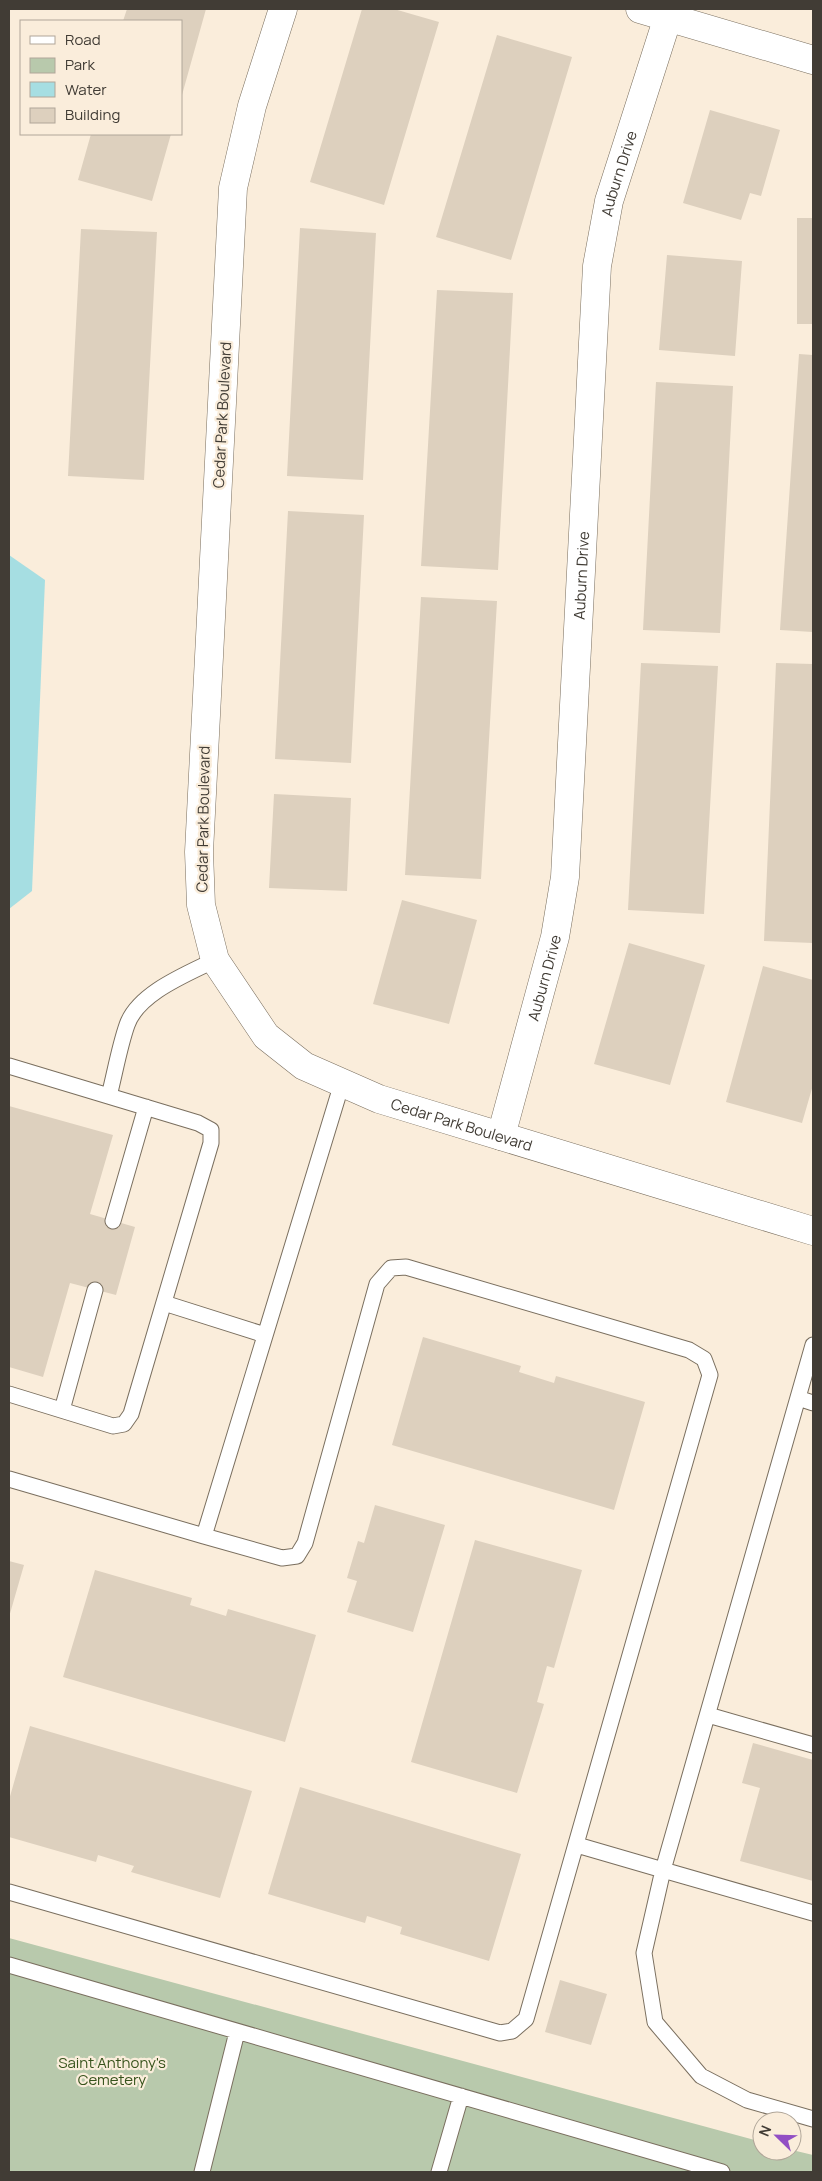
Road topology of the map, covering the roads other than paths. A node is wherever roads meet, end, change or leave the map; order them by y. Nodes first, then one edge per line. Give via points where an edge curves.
1 (283, 9) edge
2 (640, 9) edge
3 (668, 17) junction
4 (813, 60) edge
5 (215, 960) junction
6 (9, 1066) edge
7 (342, 1083) junction
8 (109, 1096) junction
9 (146, 1107) junction
10 (501, 1136) junction
11 (113, 1221) dead end
12 (813, 1231) edge
13 (95, 1290) dead end
14 (164, 1302) junction
15 (265, 1335) junction
16 (813, 1344) edge
17 (9, 1394) edge
18 (798, 1398) junction
19 (813, 1403) edge
20 (62, 1410) junction
21 (9, 1479) edge
22 (204, 1536) junction
23 (708, 1715) junction
24 (813, 1745) edge
25 (577, 1845) junction
26 (663, 1870) junction
27 (9, 1892) edge
28 (813, 1913) edge
29 (9, 1966) edge
30 (237, 2032) junction
31 (460, 2096) junction
32 (813, 2119) edge
33 (202, 2172) edge
34 (439, 2172) edge
35 (722, 2172) edge

1 - 5 street, Cedar Park Boulevard via 252,106 233,188 199,852 201,905
2 - 3 street
3 - 4 street
3 - 10 street, Auburn Drive via 609,201 597,266 565,876 555,936
5 - 7 street, Cedar Park Boulevard via 266,1036 304,1066
5 - 8 lane via 153,993 140,1005 128,1023
6 - 8 lane
7 - 10 street, Cedar Park Boulevard via 379,1100
7 - 15 lane
8 - 9 lane
9 - 11 lane
9 - 14 lane via 211,1130 212,1143
10 - 12 street, Cedar Park Boulevard
13 - 20 lane
14 - 15 lane
14 - 20 lane via 131,1414 124,1424 113,1426
15 - 22 lane
16 - 18 lane
17 - 20 lane
18 - 19 lane
18 - 23 lane
21 - 22 lane
22 - 25 lane via 282,1558 297,1556 305,1544 377,1284 391,1268 406,1267 689,1350 704,1359 710,1375
23 - 24 lane
23 - 26 lane
25 - 26 lane
25 - 27 lane via 526,2019 512,2031 500,2033
26 - 28 lane
26 - 32 lane via 644,1953 655,2022 701,2076 747,2100
29 - 30 lane
30 - 31 lane
30 - 33 lane
31 - 34 lane
31 - 35 lane

